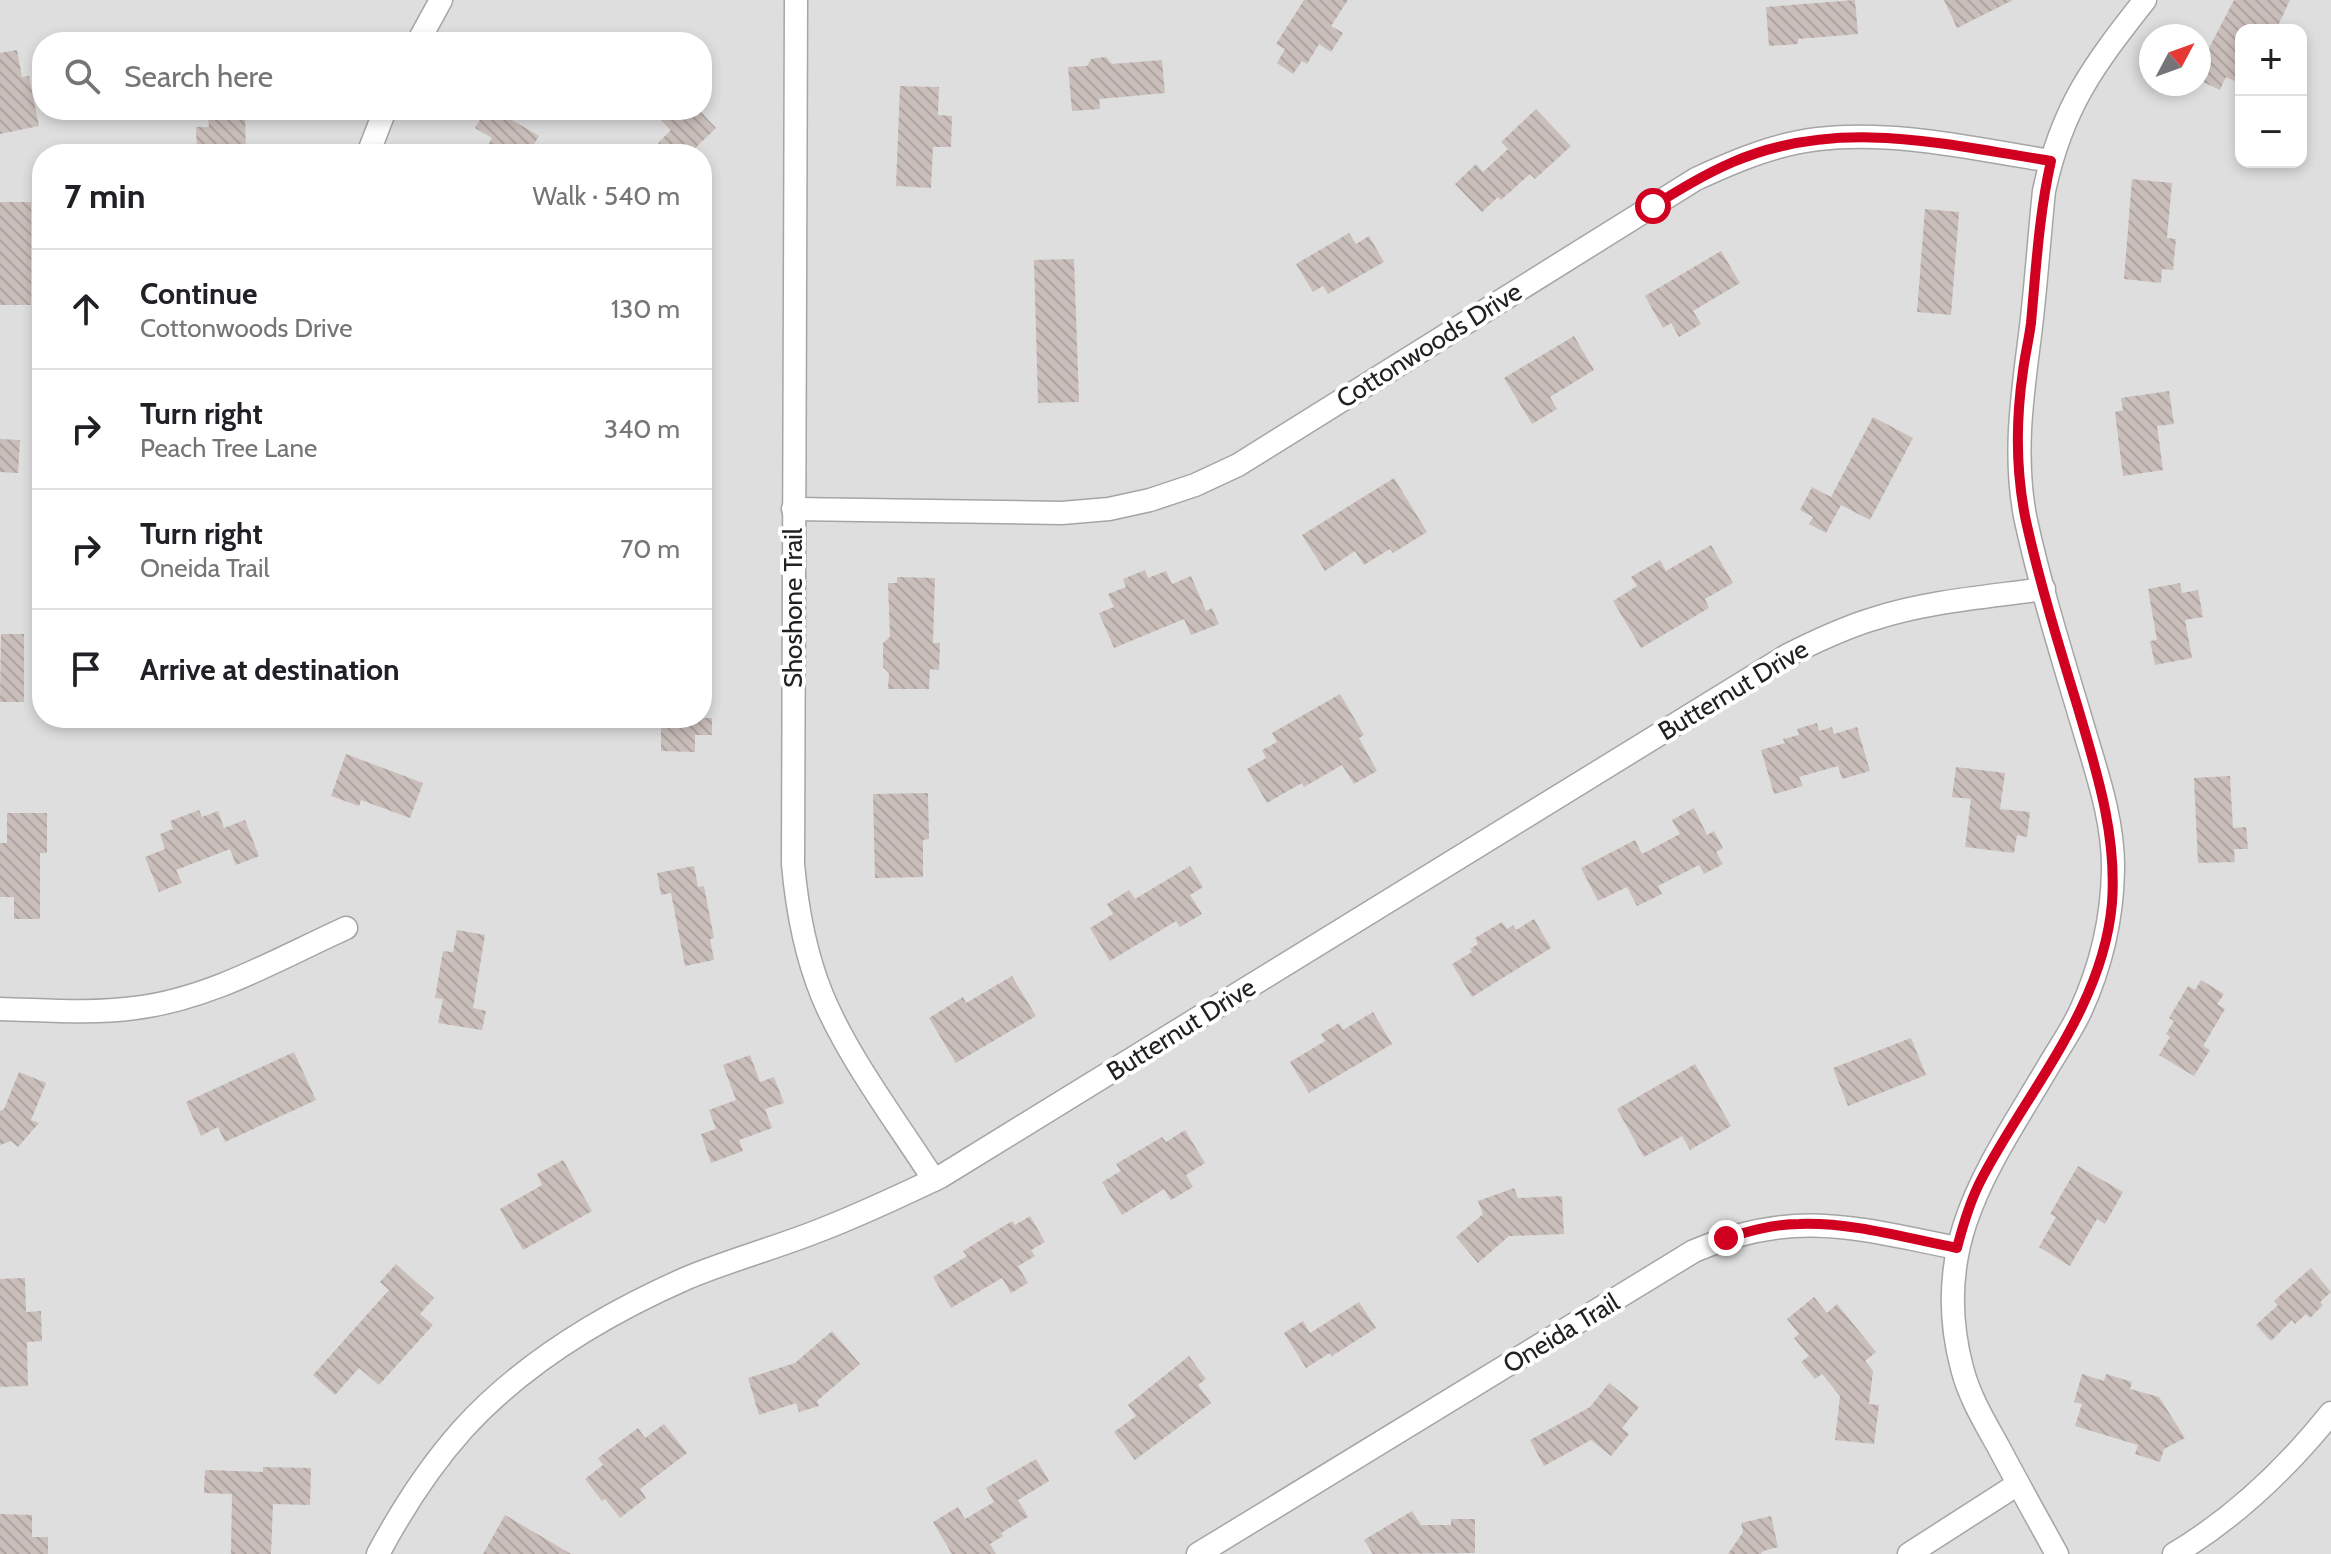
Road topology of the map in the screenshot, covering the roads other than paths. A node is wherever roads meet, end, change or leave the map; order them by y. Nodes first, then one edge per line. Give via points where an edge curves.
1 (441, 0) edge
2 (796, 0) edge
3 (2145, 0) edge
4 (423, 32) edge
5 (381, 120) edge
6 (372, 144) edge
7 (2051, 161) junction
8 (793, 509) junction
9 (2044, 589) junction
10 (346, 928) dead end
11 (0, 1009) edge
12 (934, 1180) junction
13 (1957, 1248) junction
14 (2331, 1413) edge
15 (2018, 1484) junction
16 (378, 1554) edge
17 (1198, 1554) edge
18 (1909, 1554) edge
19 (2057, 1554) edge
20 (2174, 1554) edge

1 - 4 street
2 - 8 street, Shoshone Trail
3 - 7 street via 2081,87
5 - 6 street
7 - 8 street, Cottonwoods Drive via 1865,135 1816,139 1735,161 1675,192 1238,465 1150,500 1062,513
7 - 9 street via 2019,417 2026,519
8 - 12 street, Shoshone Trail via 793,864 798,911 809,958 842,1037
9 - 12 street, Butternut Drive via 1875,618 1788,655
9 - 13 street via 2103,792 2110,829 2112,905 2105,943 2079,1014 1980,1181
10 - 11 street via 186,998 100,1011
12 - 16 street, Butternut Drive via 816,1232 664,1289 540,1360 464,1428 429,1470
13 - 15 street via 1952,1298 1962,1370
13 - 17 street, Oneida Trail via 1849,1227 1798,1224 1726,1238 1694,1251
14 - 20 street via 2274,1478
15 - 18 street
15 - 19 street

